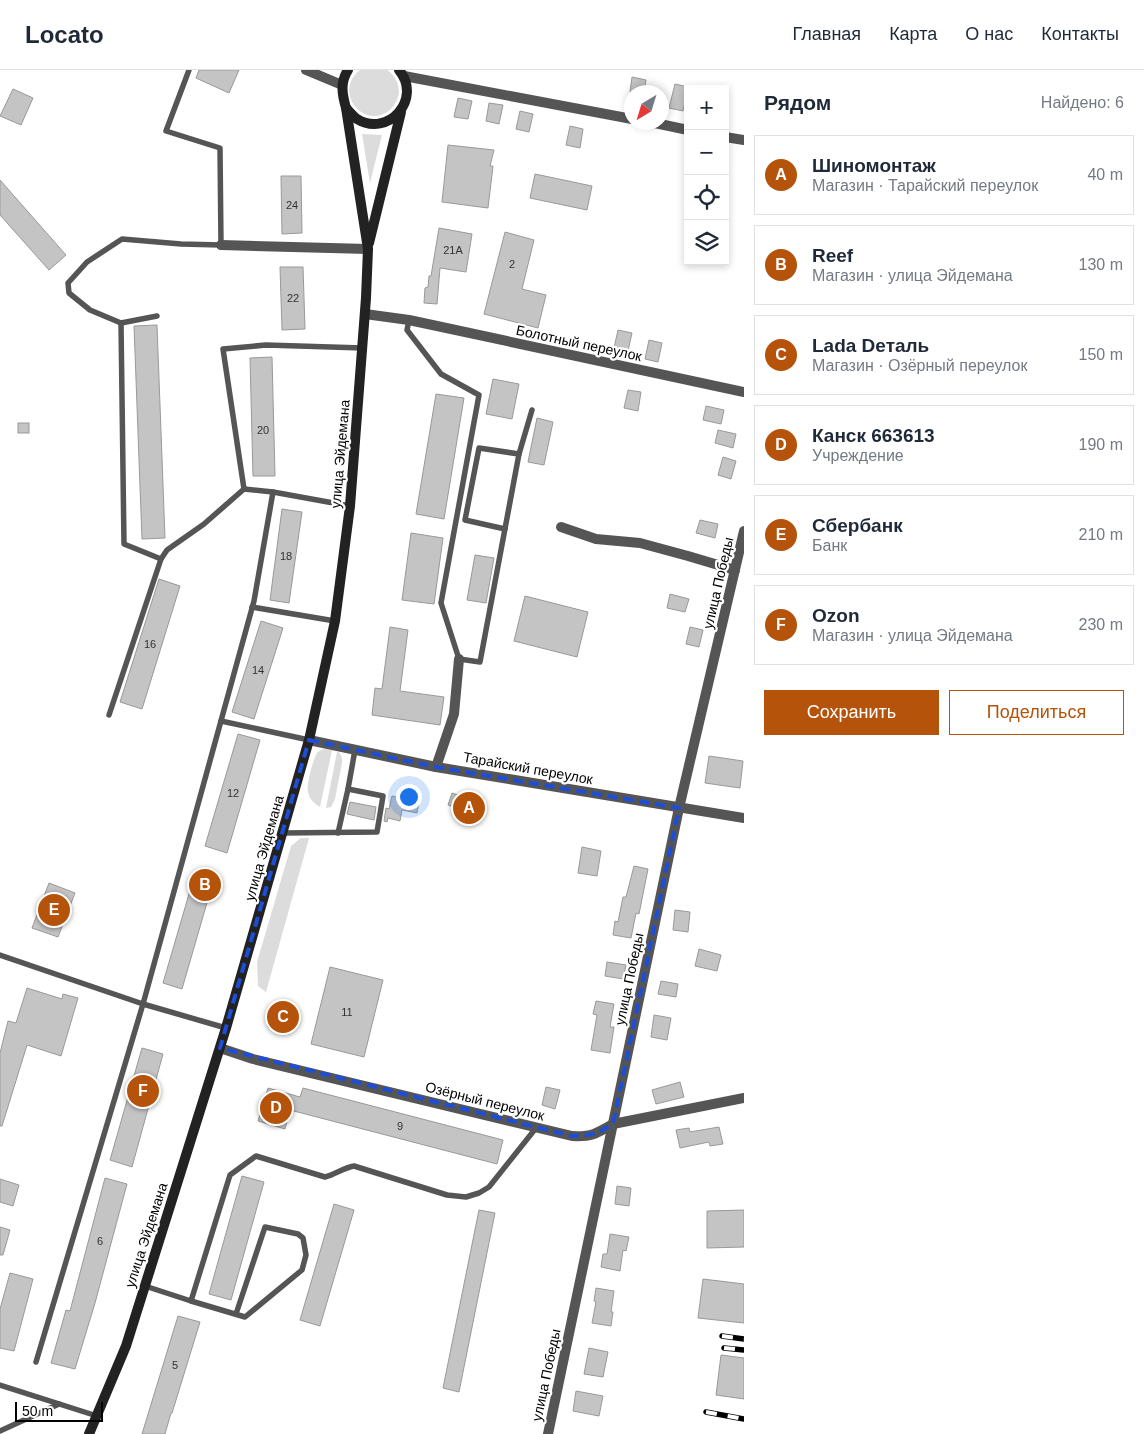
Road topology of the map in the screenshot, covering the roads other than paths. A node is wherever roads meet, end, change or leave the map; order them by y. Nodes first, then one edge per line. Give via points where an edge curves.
1 (189, 70) edge
2 (306, 70) edge
3 (347, 70) edge
4 (402, 72) edge
5 (342, 86) junction
6 (346, 108) junction
7 (400, 112) junction
8 (624, 117) edge
9 (669, 126) edge
10 (684, 129) edge
11 (729, 138) edge
12 (744, 140) edge
13 (221, 245) junction
14 (368, 249) junction
15 (365, 314) junction
16 (157, 316) dead end
17 (409, 320) junction
18 (120, 323) junction
19 (363, 348) junction
20 (744, 392) edge
21 (532, 410) dead end
22 (519, 454) junction
23 (244, 489) junction
24 (273, 492) junction
25 (350, 506) junction
26 (561, 527) dead end
27 (505, 529) junction
28 (744, 531) edge
29 (161, 558) junction
30 (739, 565) edge
31 (252, 607) junction
32 (335, 621) junction
33 (459, 659) junction
34 (109, 716) dead end
35 (221, 721) junction
36 (309, 740) junction
37 (355, 750) junction
38 (436, 767) junction
39 (348, 789) junction
40 (679, 808) junction
41 (744, 818) edge
42 (283, 833) junction
43 (338, 833) junction
44 (0, 955) edge
45 (142, 1004) junction
46 (226, 1028) junction
47 (220, 1048) junction
48 (744, 1098) edge
49 (613, 1124) junction
50 (536, 1128) junction
51 (145, 1286) junction
52 (190, 1301) junction
53 (236, 1314) junction
54 (36, 1362) dead end
55 (0, 1385) edge
56 (58, 1404) junction
57 (97, 1416) junction
58 (0, 1431) edge
59 (90, 1434) edge
60 (548, 1434) edge

1 - 13 lane via 166,131 220,148
2 - 5 street
3 - 5 main road
4 - 7 main road via 408,89
4 - 8 street
5 - 6 main road
6 - 7 main road via 358,119 374,124 388,121
6 - 14 main road
7 - 14 main road
9 - 10 street
11 - 12 street
13 - 14 street
13 - 18 lane via 122,239 87,262 68,283 70,293 90,310
14 - 15 main road, улица Эйдемана
15 - 17 street, Болотный переулок
15 - 19 main road, улица Эйдемана
16 - 18 lane
17 - 20 street, Болотный переулок
17 - 33 lane via 407,330 441,374 479,395 442,603
18 - 29 lane via 124,544
19 - 23 lane via 266,345 223,349
19 - 25 main road, улица Эйдемана
21 - 22 lane
22 - 27 lane
22 - 27 lane via 479,448 465,520
23 - 24 lane
23 - 29 lane
24 - 25 lane
24 - 31 lane
25 - 32 main road, улица Эйдемана
26 - 30 street via 596,539 640,543
27 - 33 lane via 480,662
28 - 30 street, улица Победы
29 - 34 lane
30 - 40 street, улица Победы
31 - 32 lane
31 - 35 lane
32 - 36 main road, улица Эйдемана
33 - 38 street via 454,714
35 - 36 lane
35 - 45 lane
36 - 37 street, Тарайский переулок
36 - 42 main road, улица Эйдемана
37 - 38 street, Тарайский переулок
37 - 39 lane
38 - 40 street, Тарайский переулок
39 - 43 lane
39 - 43 lane via 383,796 376,832
40 - 41 street, Тарайский переулок
40 - 49 street, улица Победы
42 - 43 lane
42 - 46 main road, улица Эйдемана
44 - 45 lane
45 - 46 lane
45 - 54 lane
46 - 47 main road, улица Эйдемана
47 - 50 street, Озёрный переулок via 253,1059
47 - 51 main road, улица Эйдемана
48 - 49 street, Озёрный переулок
49 - 50 street, Озёрный переулок via 585,1137
49 - 60 street, улица Победы
50 - 52 lane via 489,1187 466,1197 447,1195 354,1166 325,1177 256,1156 230,1174
51 - 52 lane
51 - 57 main road, улица Эйдемана via 126,1346
52 - 53 lane
53 - 53 lane via 245,1317 302,1270 306,1255 303,1238 265,1227
55 - 56 lane
56 - 57 lane
56 - 58 lane
57 - 59 main road, улица Эйдемана

